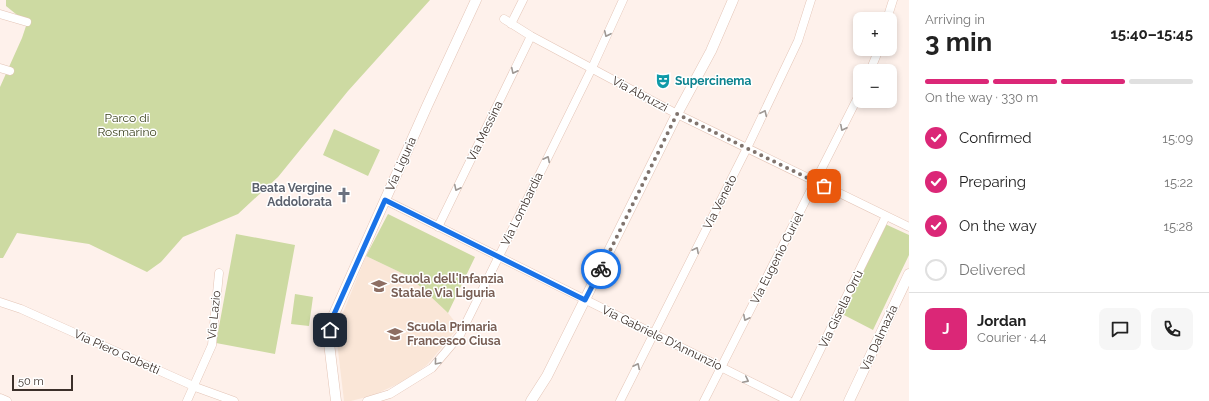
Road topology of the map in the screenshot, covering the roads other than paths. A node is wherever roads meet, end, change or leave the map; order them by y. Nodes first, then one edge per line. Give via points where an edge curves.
1 (476, 0) edge
2 (523, 0) edge
3 (623, 0) edge
4 (733, 0) edge
5 (811, 0) edge
6 (893, 0) edge
7 (889, 12) edge
8 (0, 14) edge
9 (27, 22) dead end
10 (531, 36) junction
11 (0, 68) edge
12 (592, 68) junction
13 (10, 72) dead end
14 (853, 107) edge
15 (677, 114) junction
16 (747, 148) junction
17 (816, 182) junction
18 (385, 200) junction
19 (886, 216) junction
20 (438, 227) junction
21 (909, 227) edge
22 (498, 257) junction
23 (219, 273) dead end
24 (909, 274) edge
25 (585, 300) junction
26 (0, 302) edge
27 (654, 334) junction
28 (721, 367) junction
29 (193, 386) junction
30 (0, 398) edge
31 (7, 401) edge
32 (187, 401) edge
33 (234, 401) edge
34 (336, 401) edge
35 (367, 401) edge
36 (531, 401) edge
37 (620, 401) edge
38 (704, 401) edge
39 (789, 401) edge
40 (795, 401) edge
41 (849, 401) edge

1 - 18 street, Via Liguria
2 - 10 street, Via Abruzzi via 507,21
3 -> 12 street, Via Lombardia
4 - 15 street via 711,51
16 -> 5 street, Via Veneto via 798,41
6 - 7 street
8 - 9 street
10 - 12 street, Via Abruzzi
10 -> 20 street, Via Messina
11 - 13 street
12 - 15 street, Via Abruzzi
22 -> 12 street, Via Lombardia
14 -> 17 street, Via Eugenio Curiel
15 - 16 street, Via Abruzzi
15 - 25 street
16 - 17 street, Via Abruzzi
27 -> 16 street, Via Veneto
17 - 19 street, Via Abruzzi
17 -> 28 street, Via Eugenio Curiel
18 - 20 street, Via Gabriele D'Annunzio
18 - 34 street, Via Liguria via 331,321 329,343
19 - 21 street, Via Abruzzi
19 - 40 street, Via Gisella Orrù
20 - 22 street, Via Gabriele D'Annunzio
22 - 25 street, Via Gabriele D'Annunzio
22 -> 35 street, Via Lombardia via 460,334 432,368 390,394
23 - 29 street, Via Lazio via 212,344
24 - 41 street, Via Dalmazia
25 - 27 street, Via Gabriele D'Annunzio
25 - 36 street via 547,376
26 - 29 street, Via Piero Gobetti
27 - 28 street, Via Gabriele D'Annunzio
37 -> 27 street, Via Veneto
28 - 38 street, Via Eugenio Curiel
28 -> 39 street, Via Gabriele D'Annunzio
29 - 32 street, Via Lazio
29 - 33 street, Via Piero Gobetti
30 - 31 street

